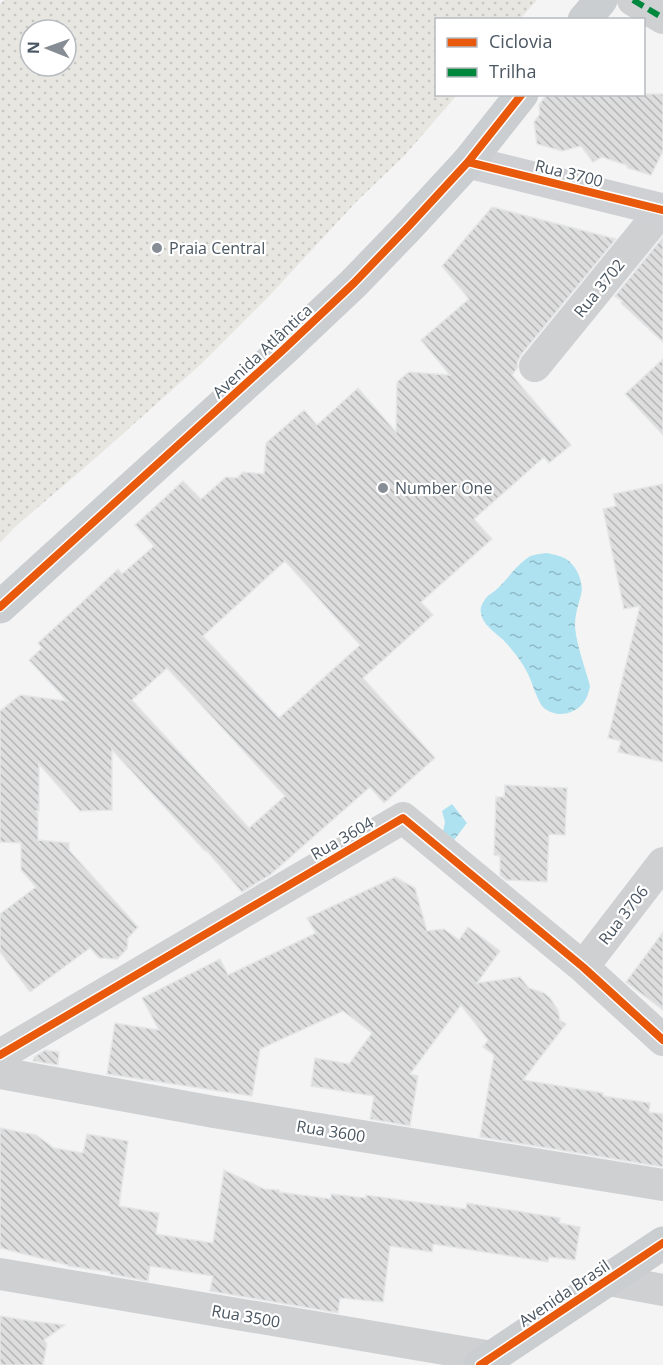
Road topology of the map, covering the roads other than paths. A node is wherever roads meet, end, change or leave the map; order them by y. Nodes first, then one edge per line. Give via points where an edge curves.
1 (601, 0) edge
2 (633, 0) edge
3 (586, 18) edge
4 (663, 18) edge
5 (520, 96) edge
6 (468, 162) junction
7 (662, 210) edge
8 (535, 366) dead end
9 (0, 607) edge
10 (663, 863) edge
11 (583, 967) junction
12 (663, 1040) edge
13 (0, 1055) edge
14 (0, 1073) edge
15 (663, 1185) edge
16 (663, 1243) edge
17 (0, 1274) edge
18 (609, 1280) junction
19 (663, 1290) edge
20 (486, 1361) edge

1 - 3 main road
2 - 4 street
5 - 6 main road, Avenida Atlântica
6 - 7 main road, Rua 3700
6 - 9 main road, Avenida Atlântica via 369,267 283,350
7 - 8 street, Rua 3702
10 - 11 street, Rua 3706
11 - 12 street, Rua 3604
11 - 13 street, Rua 3604 via 404,818
14 - 15 street, Rua 3600
16 - 18 main road, Avenida Brasil
17 - 20 street, Rua 3500
18 - 19 street
18 - 20 main road, Avenida Brasil

